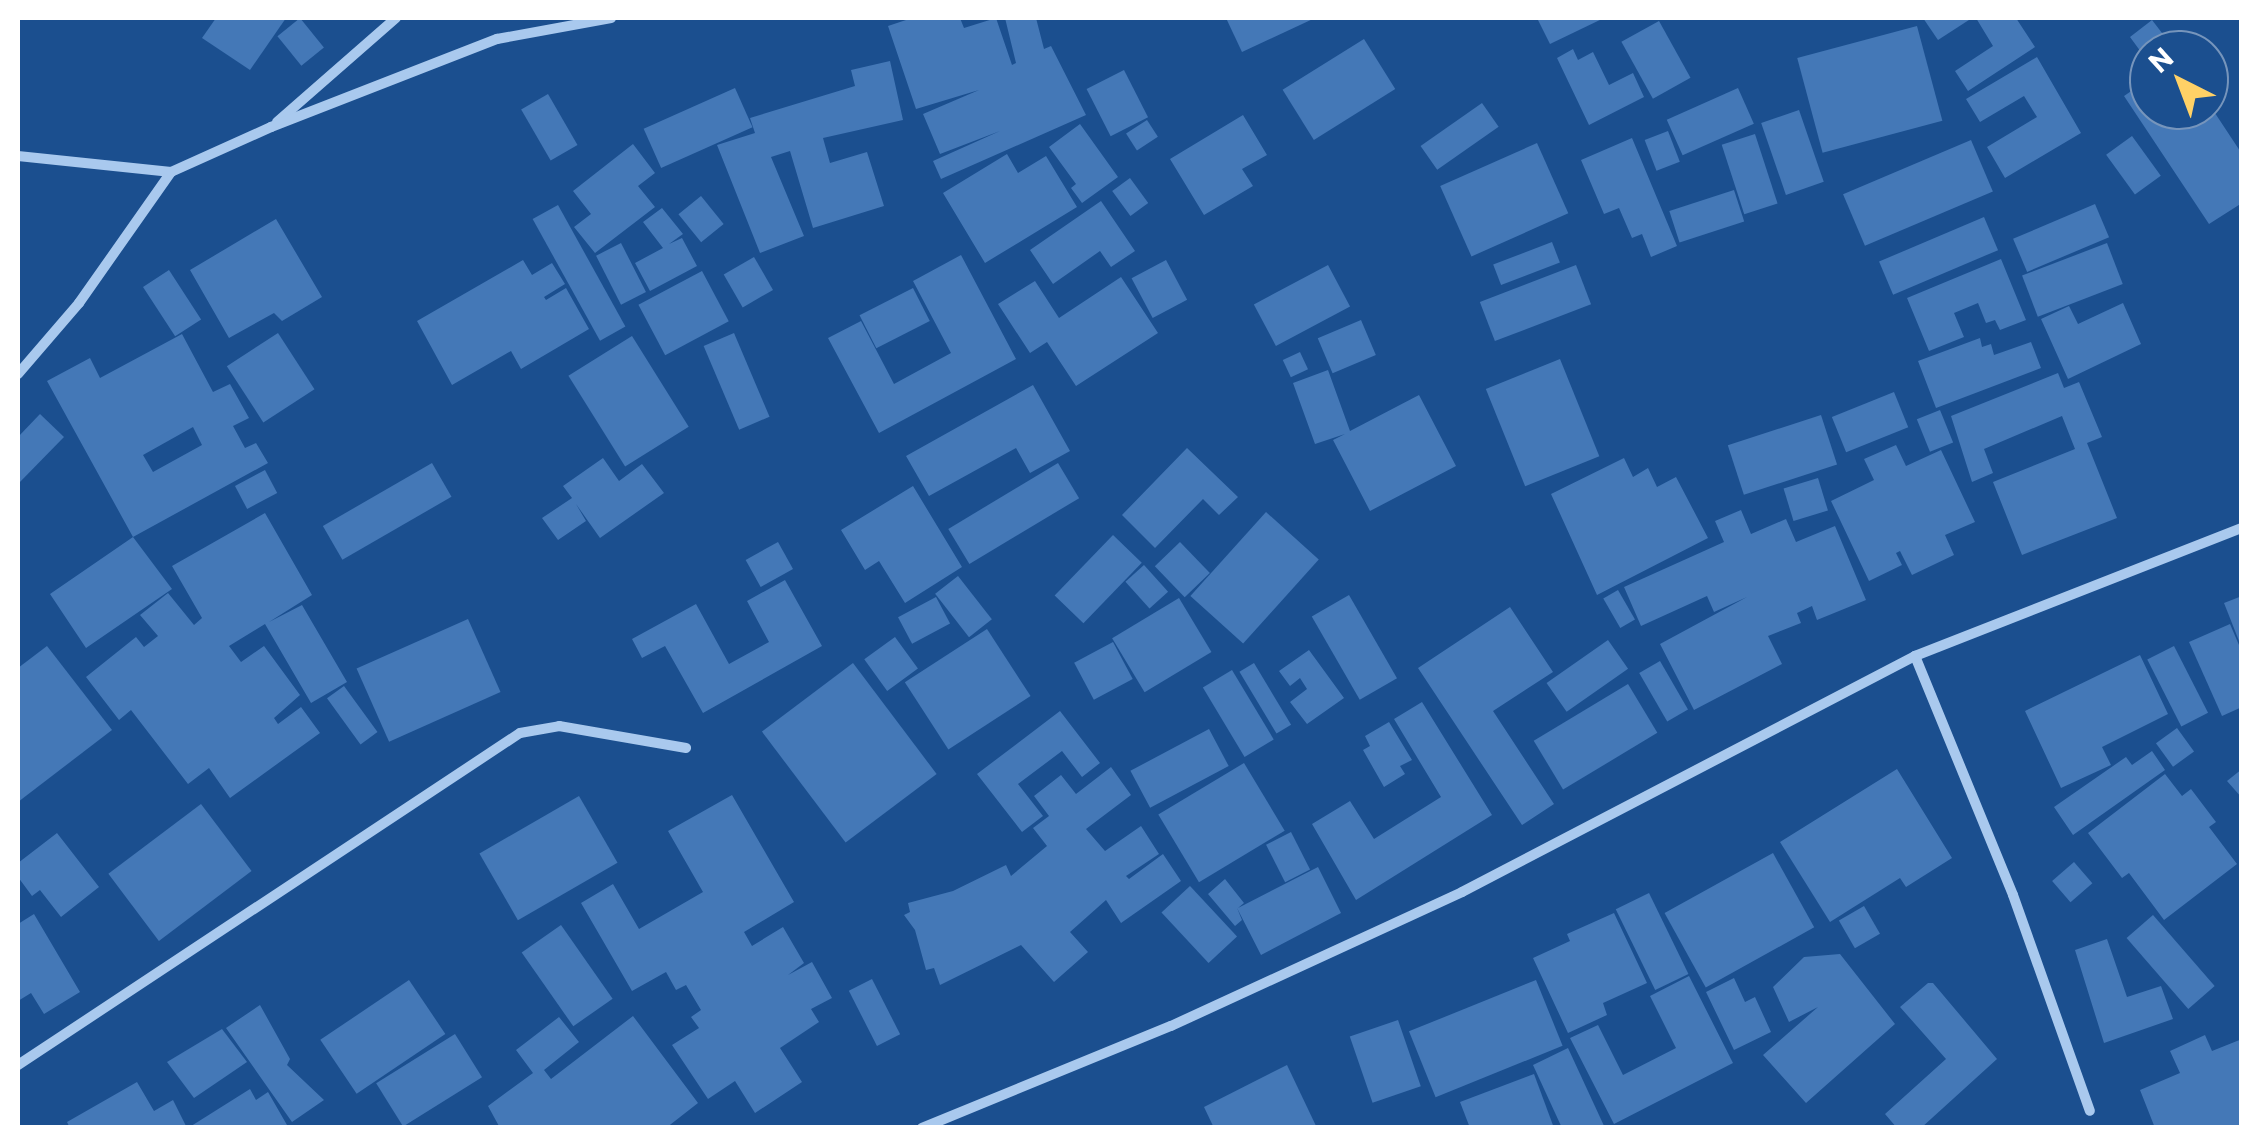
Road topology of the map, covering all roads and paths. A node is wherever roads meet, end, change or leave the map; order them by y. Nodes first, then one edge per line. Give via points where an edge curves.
1 (396, 18) edge
2 (610, 18) edge
3 (271, 127) junction
4 (18, 156) edge
5 (172, 172) junction
6 (18, 374) edge
7 (2242, 528) edge
8 (1915, 656) junction
9 (686, 748) dead end
10 (18, 1065) edge
11 (2090, 1111) dead end
12 (922, 1128) edge

1 - 3 street
2 - 3 street via 496,39
3 - 5 street
4 - 5 street
5 - 6 street
7 - 8 street
8 - 11 street via 2014,895
8 - 12 street via 1462,892 1171,1026
9 - 10 street via 559,726 520,733

